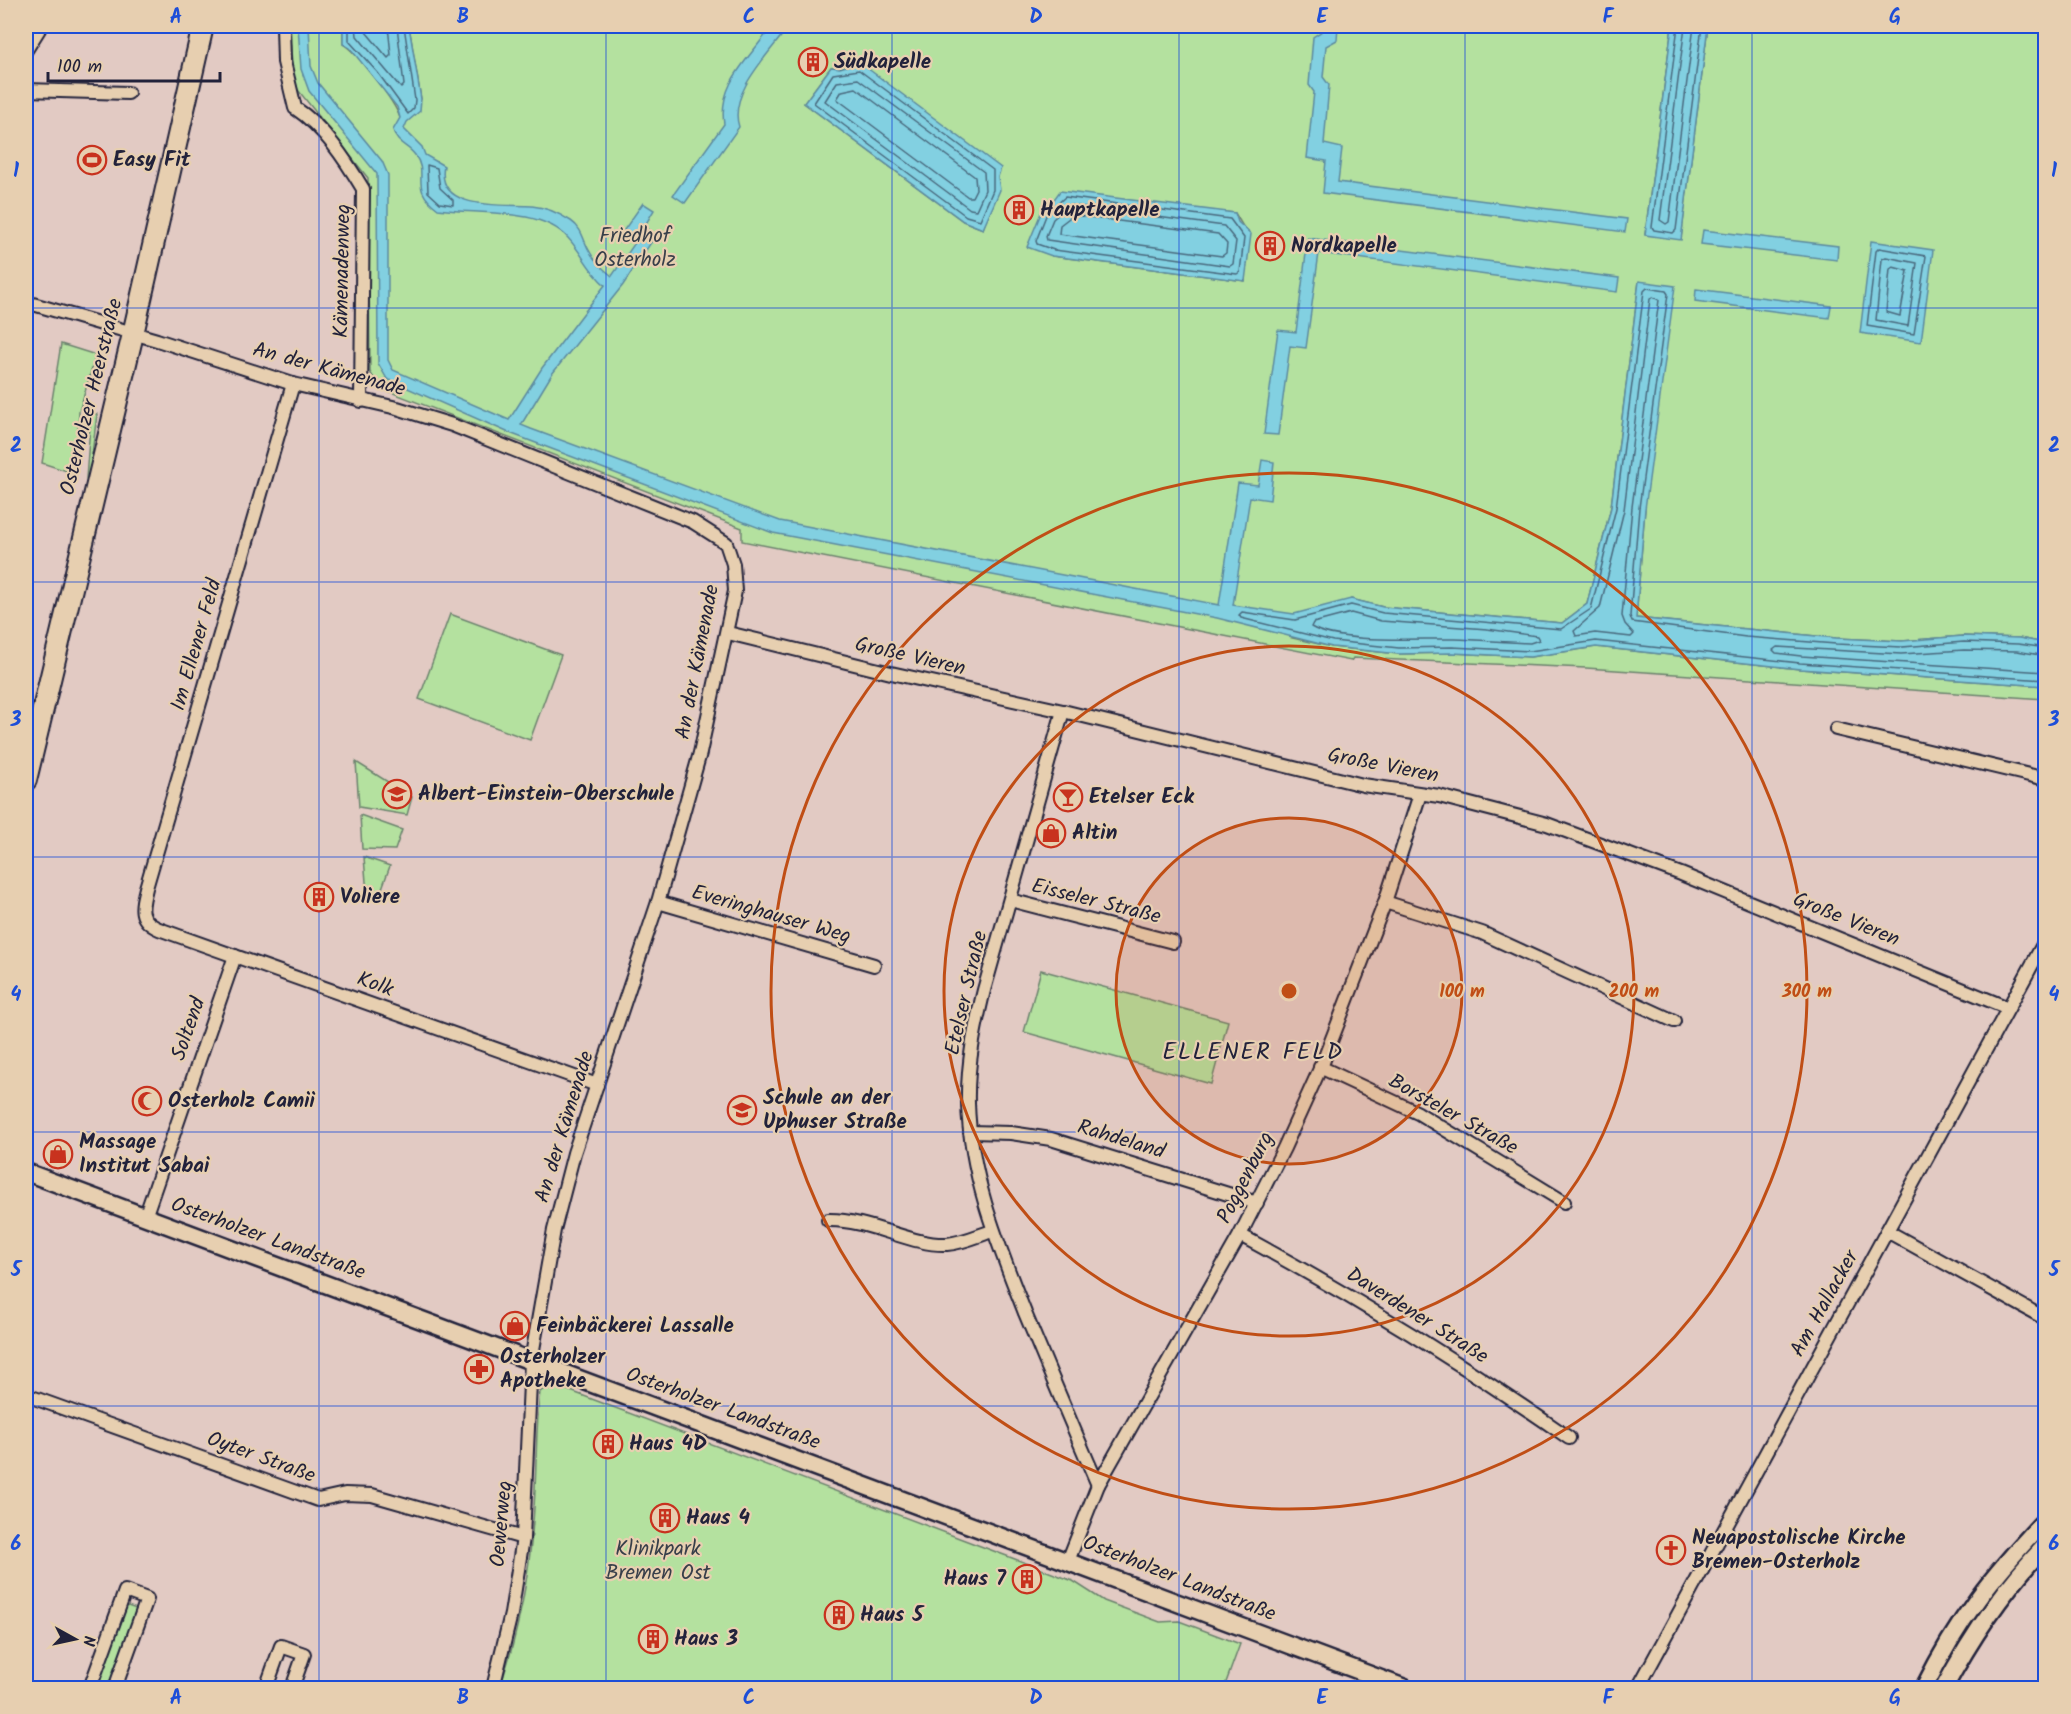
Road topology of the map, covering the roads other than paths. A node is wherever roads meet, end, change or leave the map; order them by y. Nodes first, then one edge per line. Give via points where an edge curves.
1 (41, 26) edge
2 (203, 26) edge
3 (283, 26) edge
4 (26, 50) edge
5 (26, 90) edge
6 (128, 93) dead end
7 (26, 302) edge
8 (133, 334) junction
9 (293, 384) junction
10 (361, 401) junction
11 (728, 633) junction
12 (1062, 711) junction
13 (1836, 729) dead end
14 (2046, 779) edge
15 (26, 780) edge
16 (1420, 794) junction
17 (1010, 900) junction
18 (658, 902) junction
19 (1385, 902) junction
20 (142, 918) joint
21 (2046, 939) edge
22 (1173, 942) dead end
23 (235, 956) junction
24 (874, 965) dead end
25 (2008, 1008) junction
26 (1674, 1022) dead end
27 (1320, 1067) junction
28 (597, 1085) junction
29 (970, 1132) junction
30 (26, 1172) edge
31 (1564, 1202) dead end
32 (1257, 1203) junction
33 (145, 1217) junction
34 (828, 1220) dead end
35 (992, 1231) junction
36 (1887, 1231) junction
37 (1240, 1235) junction
38 (2046, 1319) edge
39 (531, 1361) junction
40 (26, 1395) edge
41 (1569, 1438) dead end
42 (1098, 1485) junction
43 (2046, 1520) edge
44 (523, 1538) junction
45 (2046, 1545) edge
46 (1068, 1561) junction
47 (90, 1689) edge
48 (115, 1689) edge
49 (266, 1689) edge
50 (292, 1689) edge
51 (493, 1689) edge
52 (1405, 1689) edge
53 (1638, 1689) edge
54 (1924, 1689) edge
55 (1944, 1689) edge

1 - 4 street
2 - 8 main road, Osterholzer Heerstraße
3 - 10 street, Kämenadenweg via 286,73 295,108 312,119 363,189
5 - 6 street
7 - 8 street, An der Kämenade
8 - 9 street, An der Kämenade
8 - 15 main road, Osterholzer Heerstraße
9 - 10 street, An der Kämenade
9 - 20 street, Im Ellener Feld via 146,888
10 - 11 street, An der Kämenade via 452,425 693,522 726,543 733,564 735,591
11 - 12 street, Große Vieren
11 - 18 street, An der Kämenade via 700,753
12 - 16 street, Große Vieren via 1363,785
12 - 17 street, Etelser Straße
13 - 14 street
16 - 19 street, Poggenburg
16 - 25 street, Große Vieren via 1547,824
17 - 22 street, Eisseler Straße
17 - 29 street, Etelser Straße via 974,1030 968,1071
18 - 24 street, Everinghauser Weg
18 - 28 street, An der Kämenade
19 - 26 street via 1482,933
19 - 27 street, Poggenburg
20 - 23 street, Kolk via 159,929
21 - 25 street, Am Hallacker
23 - 28 street, Kolk
23 - 33 street, Soltend
25 - 36 street, Am Hallacker
27 - 31 street, Borsteler Straße via 1418,1113
27 - 32 street, Poggenburg
28 - 39 street, An der Kämenade via 554,1230
29 - 32 street, Rahdeland via 1051,1139
29 - 35 street, Etelser Straße via 975,1171
30 - 33 main road, Osterholzer Landstraße
32 - 37 street, Poggenburg
33 - 39 main road, Osterholzer Landstraße
34 - 35 street via 848,1220 945,1244
35 - 42 street, Etelser Straße
36 - 38 street
36 - 53 street, Am Hallacker
37 - 41 street, Daverdener Straße via 1333,1286
37 - 42 street, Poggenburg
39 - 44 street, Oewerweg
39 - 46 main road, Osterholzer Landstraße
40 - 44 street, Oyter Straße via 318,1500 345,1494 372,1495
42 - 46 street, Poggenburg
43 - 54 main road via 1968,1609
44 - 51 street, Oewerweg via 511,1614
45 - 55 main road via 2020,1571 1983,1621
46 - 52 main road, Osterholzer Landstraße
47 - 48 street via 125,1591 147,1599
49 - 50 street via 281,1646 304,1654

